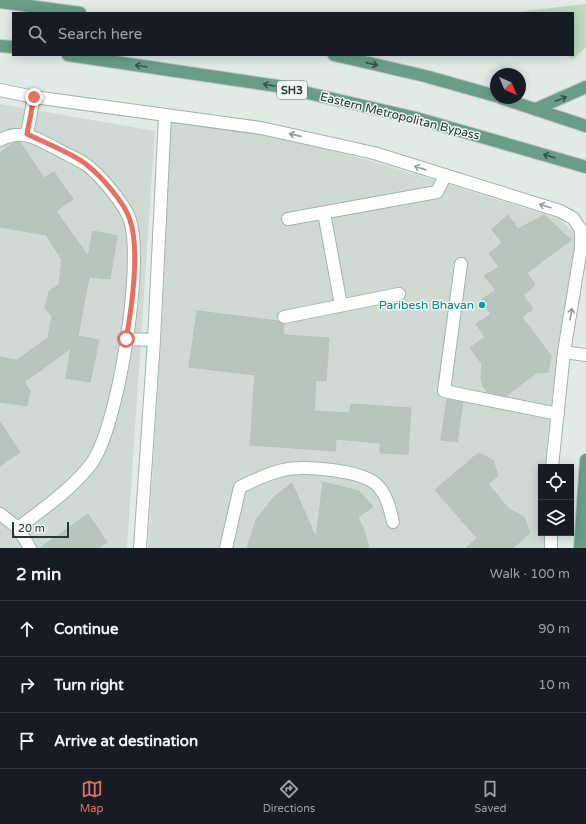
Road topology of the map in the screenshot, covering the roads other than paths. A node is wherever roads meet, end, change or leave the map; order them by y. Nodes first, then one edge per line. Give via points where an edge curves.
1 (0, 2) edge
2 (73, 12) edge
3 (0, 46) edge
4 (12, 47) edge
5 (75, 56) edge
6 (338, 56) edge
7 (586, 87) edge
8 (0, 90) edge
9 (490, 94) edge
10 (34, 97) junction
11 (520, 104) edge
12 (536, 109) junction
13 (165, 115) junction
14 (586, 126) edge
15 (27, 134) junction
16 (0, 140) edge
17 (586, 167) edge
18 (445, 176) junction
19 (324, 213) junction
20 (288, 220) dead end
21 (461, 264) dead end
22 (399, 294) dead end
23 (341, 305) junction
24 (284, 317) dead end
25 (126, 339) junction
26 (154, 340) junction
27 (564, 352) junction
28 (586, 355) edge
29 (558, 414) junction
30 (586, 460) edge
31 (552, 464) edge
32 (0, 514) edge
33 (393, 522) dead end
34 (18, 528) junction
35 (551, 536) edge
36 (30, 548) edge
37 (140, 548) edge
38 (226, 548) edge
39 (551, 548) edge
40 (580, 548) edge

1 - 2 main road
3 - 4 main road
17 -> 5 main road, Eastern Metropolitan Bypass / SH3 via 416,118 277,86
6 -> 9 main road
12 -> 7 main road
8 - 10 street
10 - 13 street
10 - 15 street
11 - 12 main road
12 - 14 main road
18 -> 13 street via 374,153 262,128
13 - 26 street
15 - 16 street
15 - 25 street via 86,164 111,189 130,219 135,242
18 - 19 street via 437,192
27 -> 18 street via 581,248 581,230 573,218 560,211
19 - 20 street
19 - 23 street
21 - 29 street via 444,391
22 - 23 street
23 - 24 street
25 - 26 street
25 - 34 street via 113,407 101,446 94,459 63,494
26 - 37 street
27 - 28 street
27 - 29 street
29 - 31 street
30 - 40 main road
32 - 34 street
33 - 38 street via 388,502 377,485 349,472 313,468 283,470 240,487
34 - 36 street
35 - 39 street

